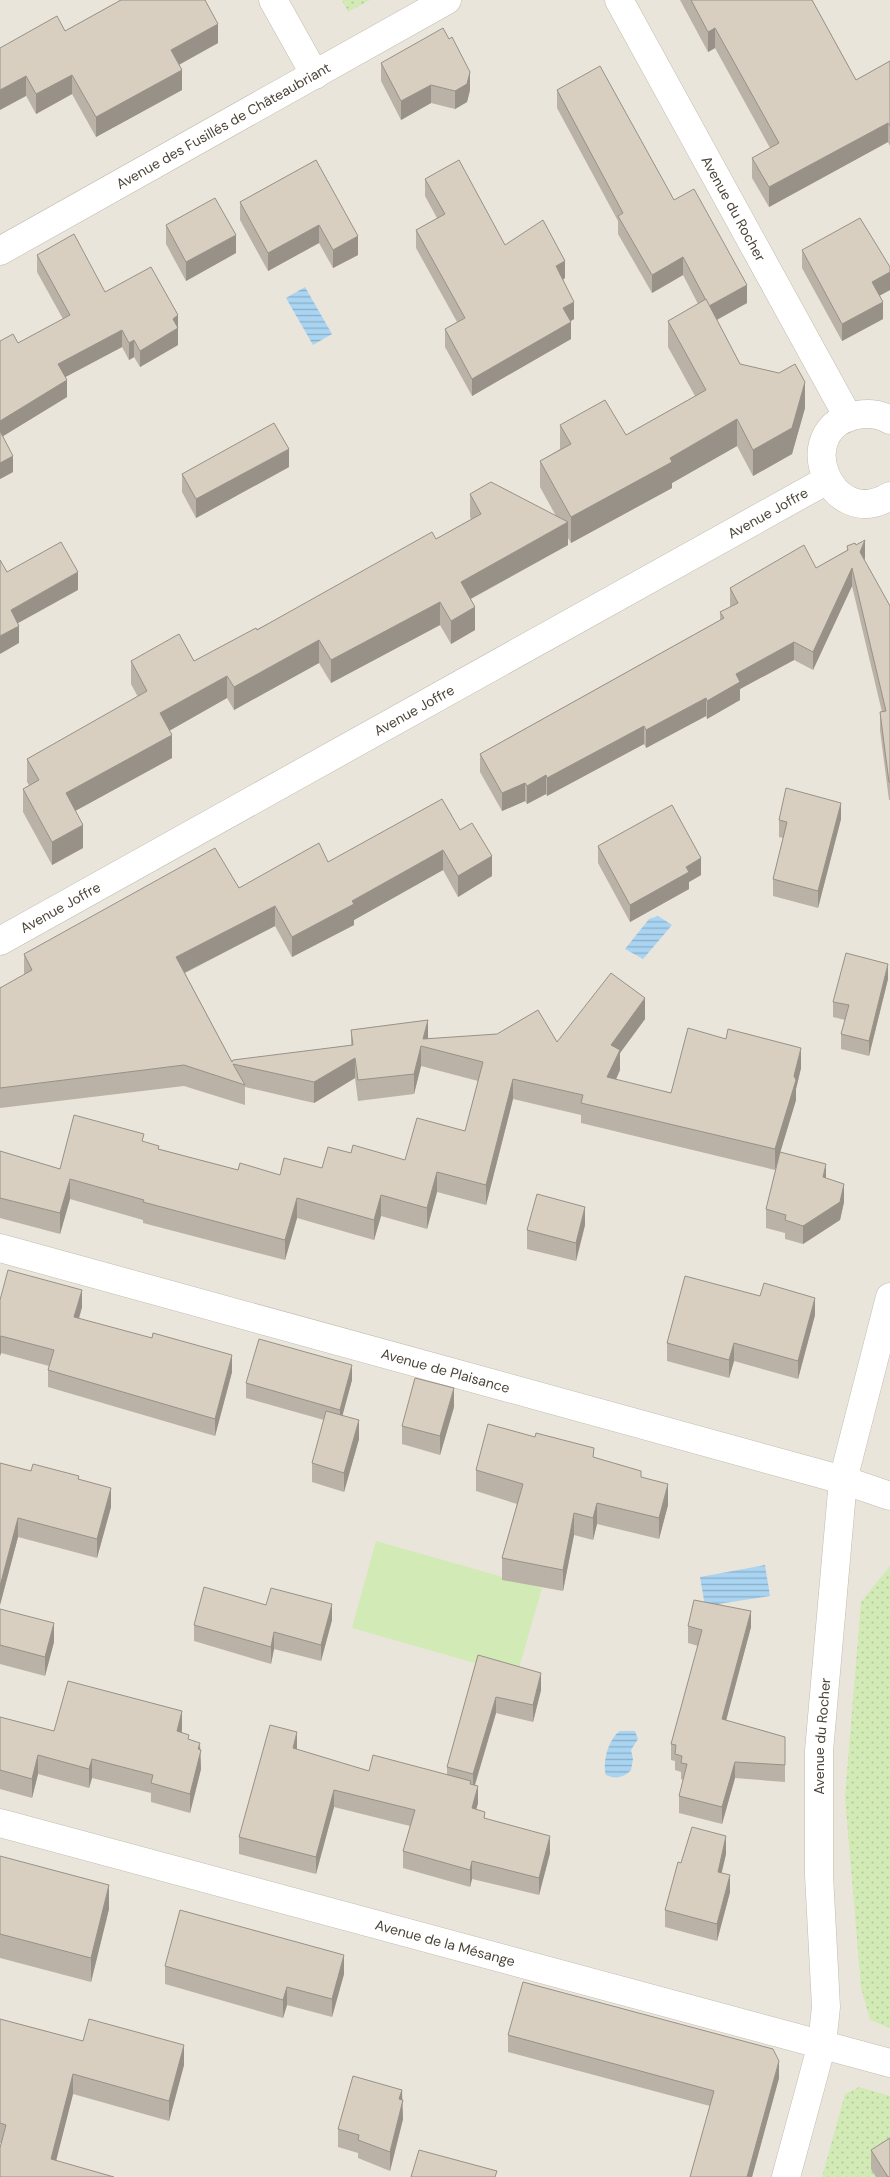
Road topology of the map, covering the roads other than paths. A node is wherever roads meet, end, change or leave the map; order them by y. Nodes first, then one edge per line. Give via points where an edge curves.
1 (273, 0) edge
2 (447, 0) edge
3 (619, 0) edge
4 (315, 76) junction
5 (0, 251) edge
6 (848, 417) junction
7 (890, 420) edge
8 (827, 480) junction
9 (890, 496) edge
10 (0, 941) edge
11 (0, 1248) edge
12 (890, 1297) edge
13 (843, 1480) junction
14 (890, 1496) edge
15 (0, 1823) edge
16 (822, 2044) junction
17 (890, 2063) edge
18 (786, 2177) edge

1 - 4 street
2 - 4 street, Avenue des Fusillés de Châteaubriant
3 - 6 street, Avenue du Rocher
4 - 5 street, Avenue des Fusillés de Châteaubriant
6 - 7 street via 866,413
6 - 8 street via 835,425 826,438 822,466
8 - 9 street via 837,493 851,501 866,504
8 - 10 street, Avenue Joffre
11 - 13 street, Avenue de Plaisance
12 - 13 street, Avenue du Rocher
13 - 14 street, Avenue de Plaisance
13 - 16 street, Avenue du Rocher via 819,1751 818,1875 826,2007
15 - 16 street, Avenue de la Mésange
16 - 17 street, Avenue de la Mésange
16 - 18 street, Avenue du Rocher

